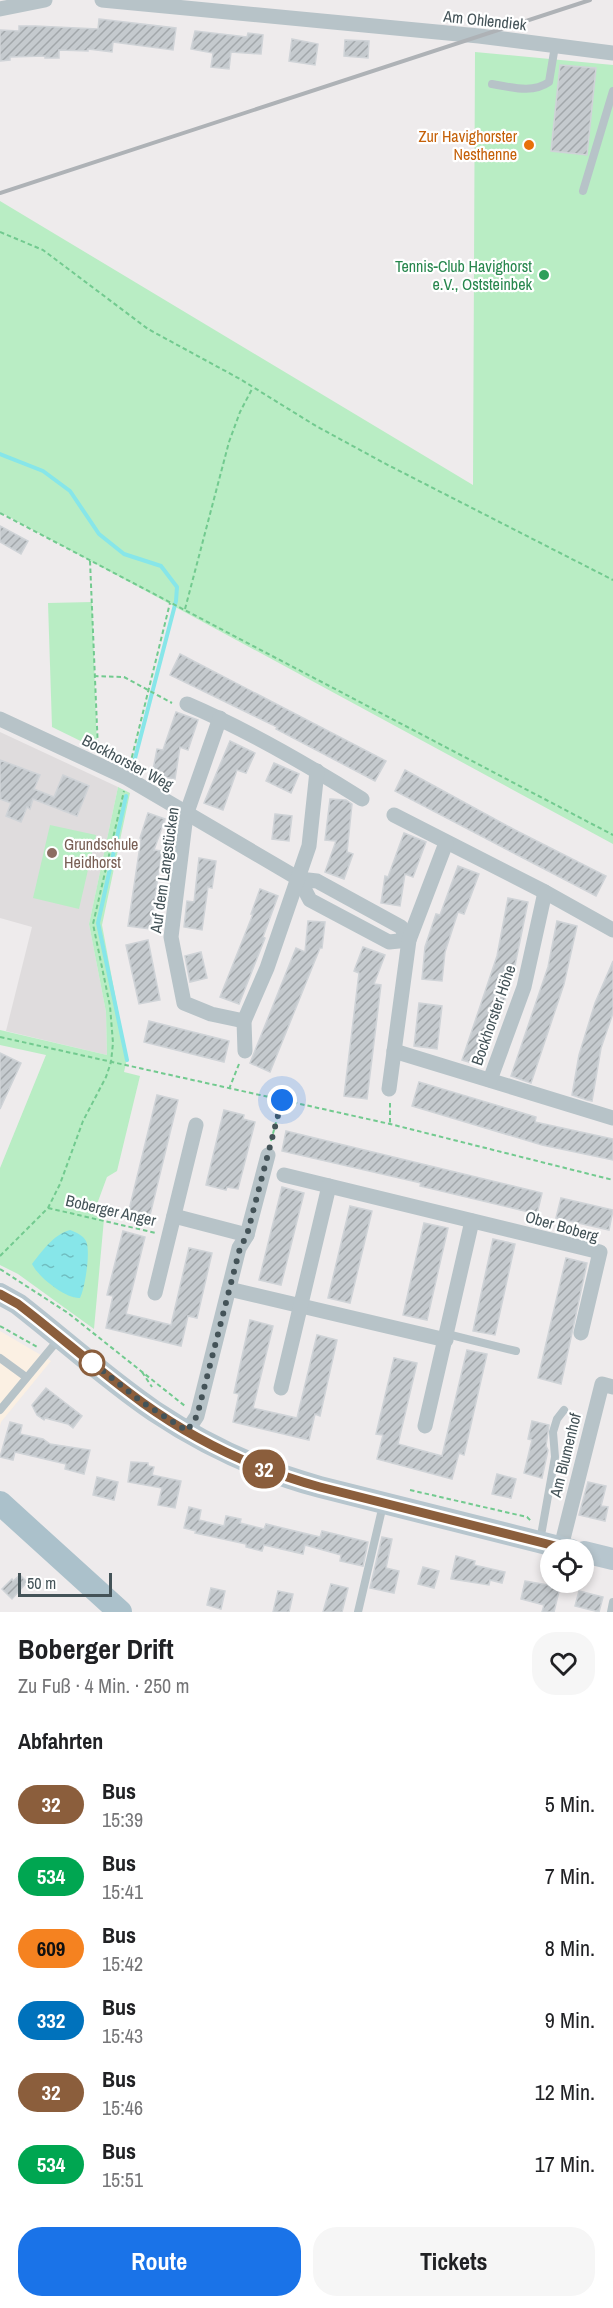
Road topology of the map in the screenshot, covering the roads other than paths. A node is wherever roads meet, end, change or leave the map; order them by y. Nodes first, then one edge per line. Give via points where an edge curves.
1 (45, 0) edge
2 (102, 0) edge
3 (0, 9) edge
4 (555, 46) junction
5 (613, 53) edge
6 (492, 84) dead end
7 (613, 91) edge
8 (583, 190) dead end
9 (188, 704) road end
10 (220, 718) junction
11 (0, 719) edge
12 (317, 771) junction
13 (362, 799) dead end
14 (186, 815) junction
15 (394, 815) dead end
16 (446, 843) junction
17 (299, 879) junction
18 (545, 892) junction
19 (613, 930) edge
20 (409, 940) junction
21 (244, 1020) junction
22 (245, 1051) road end
23 (394, 1051) junction
24 (490, 1080) junction
25 (389, 1089) road end
26 (612, 1112) edge
27 (196, 1125) dead end
28 (268, 1155) road end
29 (284, 1175) dead end
30 (329, 1186) junction
31 (174, 1216) junction
32 (472, 1221) junction
33 (247, 1235) junction
34 (229, 1289) junction
35 (155, 1293) dead end
36 (0, 1294) edge
37 (301, 1306) junction
38 (581, 1333) dead end
39 (60, 1337) junction
40 (446, 1337) junction
41 (516, 1351) dead end
42 (0, 1358) edge
43 (26, 1377) junction
44 (613, 1387) edge
45 (281, 1388) dead end
46 (0, 1410) edge
47 (564, 1410) dead end
48 (192, 1424) junction
49 (425, 1426) dead end
50 (0, 1503) edge
51 (383, 1504) junction
52 (540, 1539) edge
53 (553, 1539) edge
54 (554, 1539) edge
55 (594, 1554) edge
56 (613, 1559) edge
57 (613, 1602) edge
58 (120, 1612) edge
59 (358, 1612) edge
60 (611, 1612) edge

1 - 3 street
2 - 4 street, Am Ohlendiek
4 - 5 street, Am Ohlendiek
4 - 6 lane via 549,82 542,87
7 - 8 lane
9 - 10 street
10 - 12 street
10 - 14 street, Auf dem Langstücken
11 - 14 street, Bockhorster Weg via 127,778
12 - 13 street
12 - 17 street via 309,846
14 - 17 street, Bockhorster Weg
14 - 21 street, Auf dem Langstücken via 171,937 184,1003 210,1014
15 - 16 street
16 - 18 street
16 - 20 street
17 - 20 street, Bockhorster Weg via 310,900 388,942
17 - 21 street
18 - 19 street
18 - 24 street, Bockhorster Höhe via 524,987
20 - 23 street
21 - 22 street
23 - 24 street, Bockhorster Höhe
23 - 25 street
24 - 26 street, Bockhorster Höhe
27 - 31 street
28 - 33 street
29 - 30 street, Ober Boberg
30 - 32 street, Ober Boberg
30 - 37 street
31 - 33 street
31 - 35 street
32 - 38 street, Ober Boberg via 600,1252
32 - 40 street
33 - 34 street
34 - 37 street
34 - 48 street
36 - 39 main road
37 - 40 street
37 - 45 street
39 - 43 lane
39 - 48 main road via 142,1402
40 - 41 lane
40 - 49 street
42 - 43 lane
43 - 46 lane
44 - 54 street, Am Blumenhof via 602,1384
47 - 53 lane via 556,1419 553,1432
48 - 51 main road via 270,1472
50 - 58 main road
51 - 52 main road
51 - 59 lane
55 - 56 main road
57 - 60 lane

